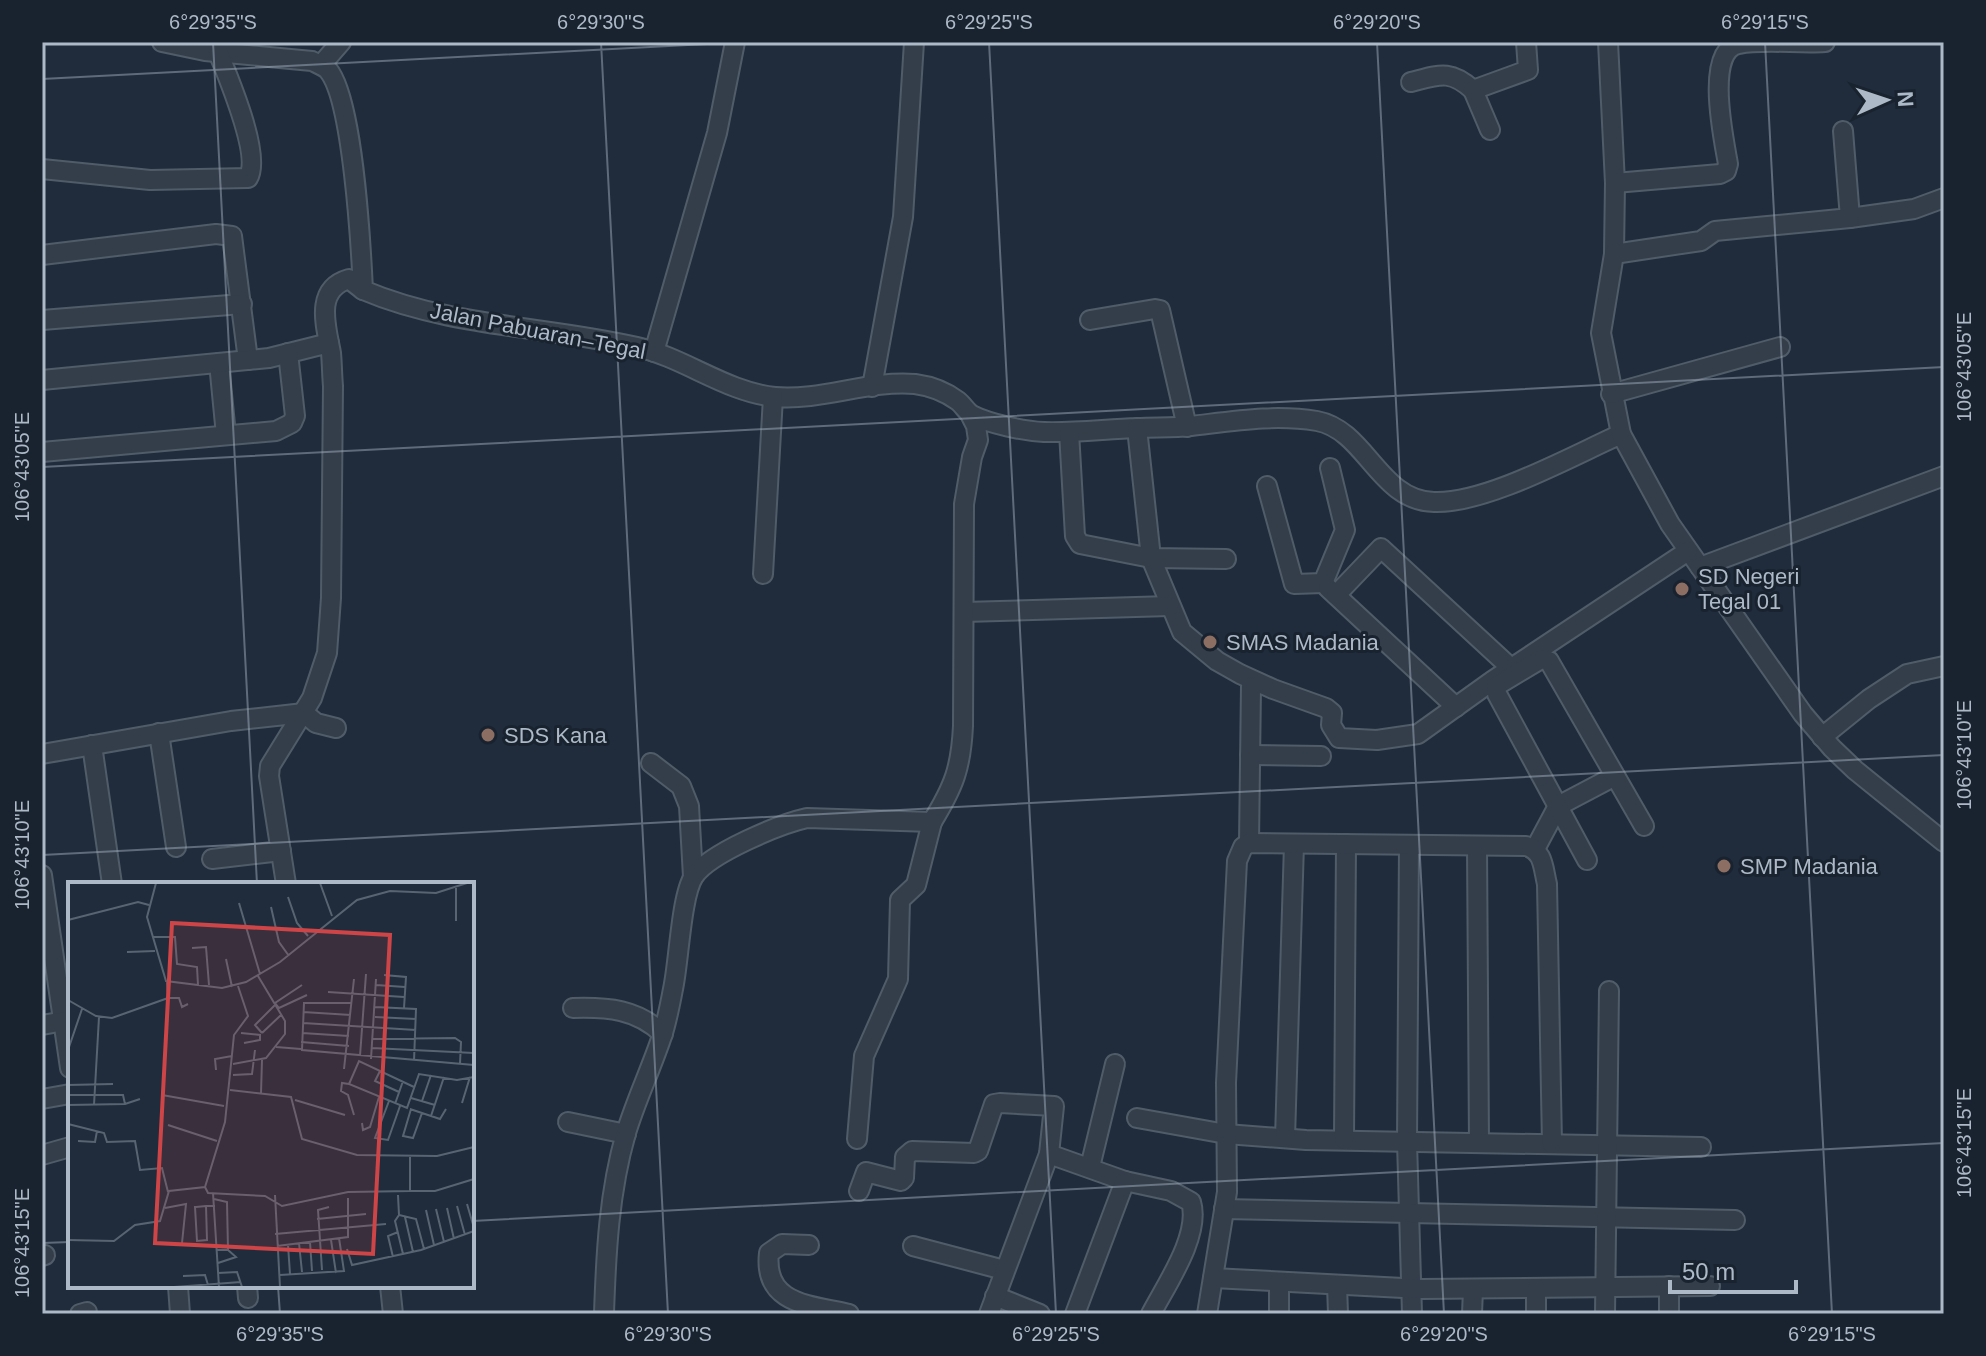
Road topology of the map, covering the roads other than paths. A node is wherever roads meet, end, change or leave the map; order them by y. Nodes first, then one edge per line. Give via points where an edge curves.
1 (162, 42) edge
2 (341, 42) edge
3 (735, 42) edge
4 (914, 42) edge
5 (1526, 42) edge
6 (1608, 42) edge
7 (1825, 42) edge
8 (218, 52) junction
9 (321, 65) junction
10 (1411, 82) dead end
11 (1473, 90) junction
12 (1490, 130) dead end
13 (1843, 131) dead end
14 (42, 169) edge
15 (1615, 183) junction
16 (1944, 198) edge
17 (1850, 218) junction
18 (1614, 254) junction
19 (42, 255) edge
20 (363, 290) junction
21 (242, 304) junction
22 (42, 320) edge
23 (1090, 320) dead end
24 (329, 343) junction
25 (1780, 347) dead end
26 (654, 352) junction
27 (288, 353) junction
28 (248, 360) junction
29 (219, 363) junction
30 (42, 380) edge
31 (872, 387) junction
32 (1611, 394) junction
33 (773, 397) junction
34 (970, 414) junction
35 (1187, 427) junction
36 (1137, 428) junction
37 (1069, 432) junction
38 (1621, 434) junction
39 (226, 435) junction
40 (42, 452) edge
41 (1330, 468) dead end
42 (1944, 476) edge
43 (1267, 486) dead end
44 (1688, 551) junction
45 (1151, 558) junction
46 (1226, 559) dead end
47 (1700, 567) junction
48 (763, 574) dead end
49 (1329, 589) junction
50 (1170, 606) junction
51 (964, 612) junction
52 (1944, 666) edge
53 (1511, 668) junction
54 (1251, 686) dead end
55 (1456, 707) junction
56 (304, 713) junction
57 (336, 728) dead end
58 (159, 733) junction
59 (1822, 737) junction
60 (92, 745) junction
61 (42, 754) edge
62 (1250, 755) junction
63 (1321, 756) dead end
64 (651, 763) dead end
65 (1615, 776) junction
66 (1558, 806) junction
67 (932, 822) junction
68 (1644, 826) dead end
69 (1944, 842) edge
70 (1249, 843) junction
71 (1294, 844) junction
72 (1346, 844) junction
73 (1409, 845) junction
74 (1477, 846) junction
75 (176, 847) dead end
76 (1535, 849) junction
77 (281, 851) junction
78 (212, 859) dead end
79 (1587, 860) dead end
80 (42, 875) edge
81 (693, 877) junction
82 (112, 882) edge
83 (286, 882) edge
84 (44, 895) edge
85 (48, 960) edge
86 (1609, 991) dead end
87 (573, 1008) dead end
88 (66, 1021) edge
89 (42, 1025) edge
90 (663, 1034) junction
91 (68, 1044) edge
92 (1115, 1064) dead end
93 (68, 1094) edge
94 (42, 1099) edge
95 (1137, 1118) dead end
96 (568, 1122) dead end
97 (626, 1134) junction
98 (1226, 1134) junction
99 (1285, 1138) junction
100 (857, 1139) dead end
101 (1344, 1140) junction
102 (1407, 1142) junction
103 (1479, 1143) junction
104 (1552, 1144) junction
105 (1609, 1145) junction
106 (1701, 1147) dead end
107 (68, 1148) edge
108 (1049, 1154) junction
109 (42, 1155) edge
110 (1090, 1167) junction
111 (1125, 1181) junction
112 (859, 1191) dead end
113 (1224, 1209) junction
114 (1408, 1213) junction
115 (1606, 1217) junction
116 (1735, 1220) dead end
117 (809, 1245) dead end
118 (913, 1246) dead end
119 (1004, 1270) junction
120 (1213, 1278) junction
121 (1279, 1282) junction
122 (1337, 1285) junction
123 (1669, 1286) junction
124 (1710, 1286) dead end
125 (1605, 1287) junction
126 (178, 1288) edge
127 (390, 1288) edge
128 (1536, 1288) junction
129 (1412, 1289) junction
130 (1473, 1289) junction
131 (992, 1305) edge
132 (180, 1314) edge
133 (393, 1314) edge
134 (604, 1314) edge
135 (849, 1314) edge
136 (1040, 1314) edge
137 (1075, 1314) edge
138 (1151, 1314) edge
139 (1207, 1314) edge
140 (1279, 1314) edge
141 (1338, 1314) edge
142 (1412, 1314) edge
143 (1472, 1314) edge
144 (1536, 1314) edge
145 (1605, 1314) edge
146 (1669, 1314) edge

1 - 8 street
2 - 9 street
3 - 26 street via 717,133
4 - 31 street via 903,217
5 - 11 street via 1528,70
6 - 15 street
7 - 15 street via 1737,44 1724,54 1719,92 1726,171
8 - 9 street
8 - 14 street via 252,159 248,178 150,180
9 - 20 street via 334,79 342,107 357,200
10 - 11 street via 1450,75
11 - 12 street
13 - 17 street
15 - 18 street
16 - 17 street via 1914,209
17 - 18 street via 1715,231 1701,241
18 - 32 street via 1601,333
19 - 21 street via 232,236
20 - 24 street, Jalan Pabuaran–Tegal via 349,279 331,288 324,311
20 - 26 street, Jalan Pabuaran–Tegal via 432,313
21 - 22 street
21 - 28 street
23 - 35 street via 1160,310
24 - 27 street
24 - 56 street via 330,634 321,677
25 - 32 street
26 - 33 street, Jalan Pabuaran–Tegal via 745,391
27 - 28 street
27 - 39 street via 292,423 276,431
28 - 29 street
29 - 30 street
29 - 39 street
31 - 33 street, Jalan Pabuaran–Tegal
31 - 34 street, Jalan Pabuaran–Tegal via 933,388 955,398
32 - 38 street
33 - 48 street
34 - 37 street, Jalan Pabuaran–Tegal via 1029,431
34 - 51 street via 978,440 964,504
35 - 36 street, Jalan Pabuaran–Tegal
35 - 38 street, Jalan Pabuaran–Tegal via 1265,417 1333,425 1405,496 1435,502 1507,484
36 - 37 street, Jalan Pabuaran–Tegal
36 - 45 street
37 - 45 street via 1075,536 1080,544
38 - 44 street
39 - 40 street
41 - 49 street via 1345,530
42 - 47 street
43 - 49 street via 1294,584
44 - 47 street
44 - 53 street
45 - 46 street
45 - 50 street
47 - 59 street
49 - 53 street via 1381,548
49 - 55 street
50 - 51 street
50 - 55 street via 1182,632 1217,661 1326,708 1339,738 1418,734
51 - 67 street via 961,759 949,795
52 - 59 street via 1907,674
53 - 55 street
54 - 62 street
56 - 57 street
56 - 58 street
56 - 77 street via 270,766
58 - 60 street
58 - 75 street
59 - 69 street
60 - 61 street
60 - 82 street
62 - 63 street
62 - 70 street
64 - 81 street via 681,786 689,806
65 - 66 street
65 - 66 street via 1549,661 1541,659 1495,690
65 - 68 street
66 - 76 street
66 - 79 street
67 - 81 street via 787,822 734,848
67 - 100 street via 916,885 900,900 901,967 864,1056
70 - 71 street
70 - 98 street via 1237,861
71 - 72 street
71 - 99 street
72 - 73 street
72 - 101 street
73 - 74 street
73 - 102 street
74 - 76 street
74 - 103 street
76 - 104 street via 1547,884
77 - 78 street
77 - 83 street
80 - 84 street
81 - 90 street
84 - 85 street
85 - 88 street
86 - 105 street
87 - 90 street via 632,1014
88 - 89 street
88 - 91 street
90 - 97 street
92 - 110 street
93 - 94 street
95 - 98 street
96 - 97 street
97 - 134 street via 605,1252
98 - 99 street
98 - 113 street
99 - 101 street
101 - 102 street
102 - 103 street
102 - 114 street
103 - 104 street
104 - 105 street
105 - 106 street
105 - 115 street
107 - 109 street
108 - 110 street
108 - 112 street via 1054,1106 994,1104 978,1151 912,1151 905,1157 901,1181 866,1172
108 - 119 street
110 - 111 street
111 - 137 street
111 - 138 street via 1171,1191 1191,1202 1193,1209 1190,1236
113 - 114 street
113 - 120 street
114 - 115 street
114 - 129 street
115 - 116 street
115 - 125 street
117 - 135 street via 782,1244 769,1253 773,1285 789,1299
118 - 119 street
119 - 131 street
120 - 121 street
120 - 139 street
121 - 122 street
121 - 140 street
122 - 129 street
122 - 141 street
123 - 124 street
123 - 125 street
123 - 146 street
125 - 128 street
125 - 145 street
126 - 132 street
127 - 133 street
128 - 130 street
128 - 144 street
129 - 130 street
129 - 142 street
130 - 143 street
131 - 136 street

